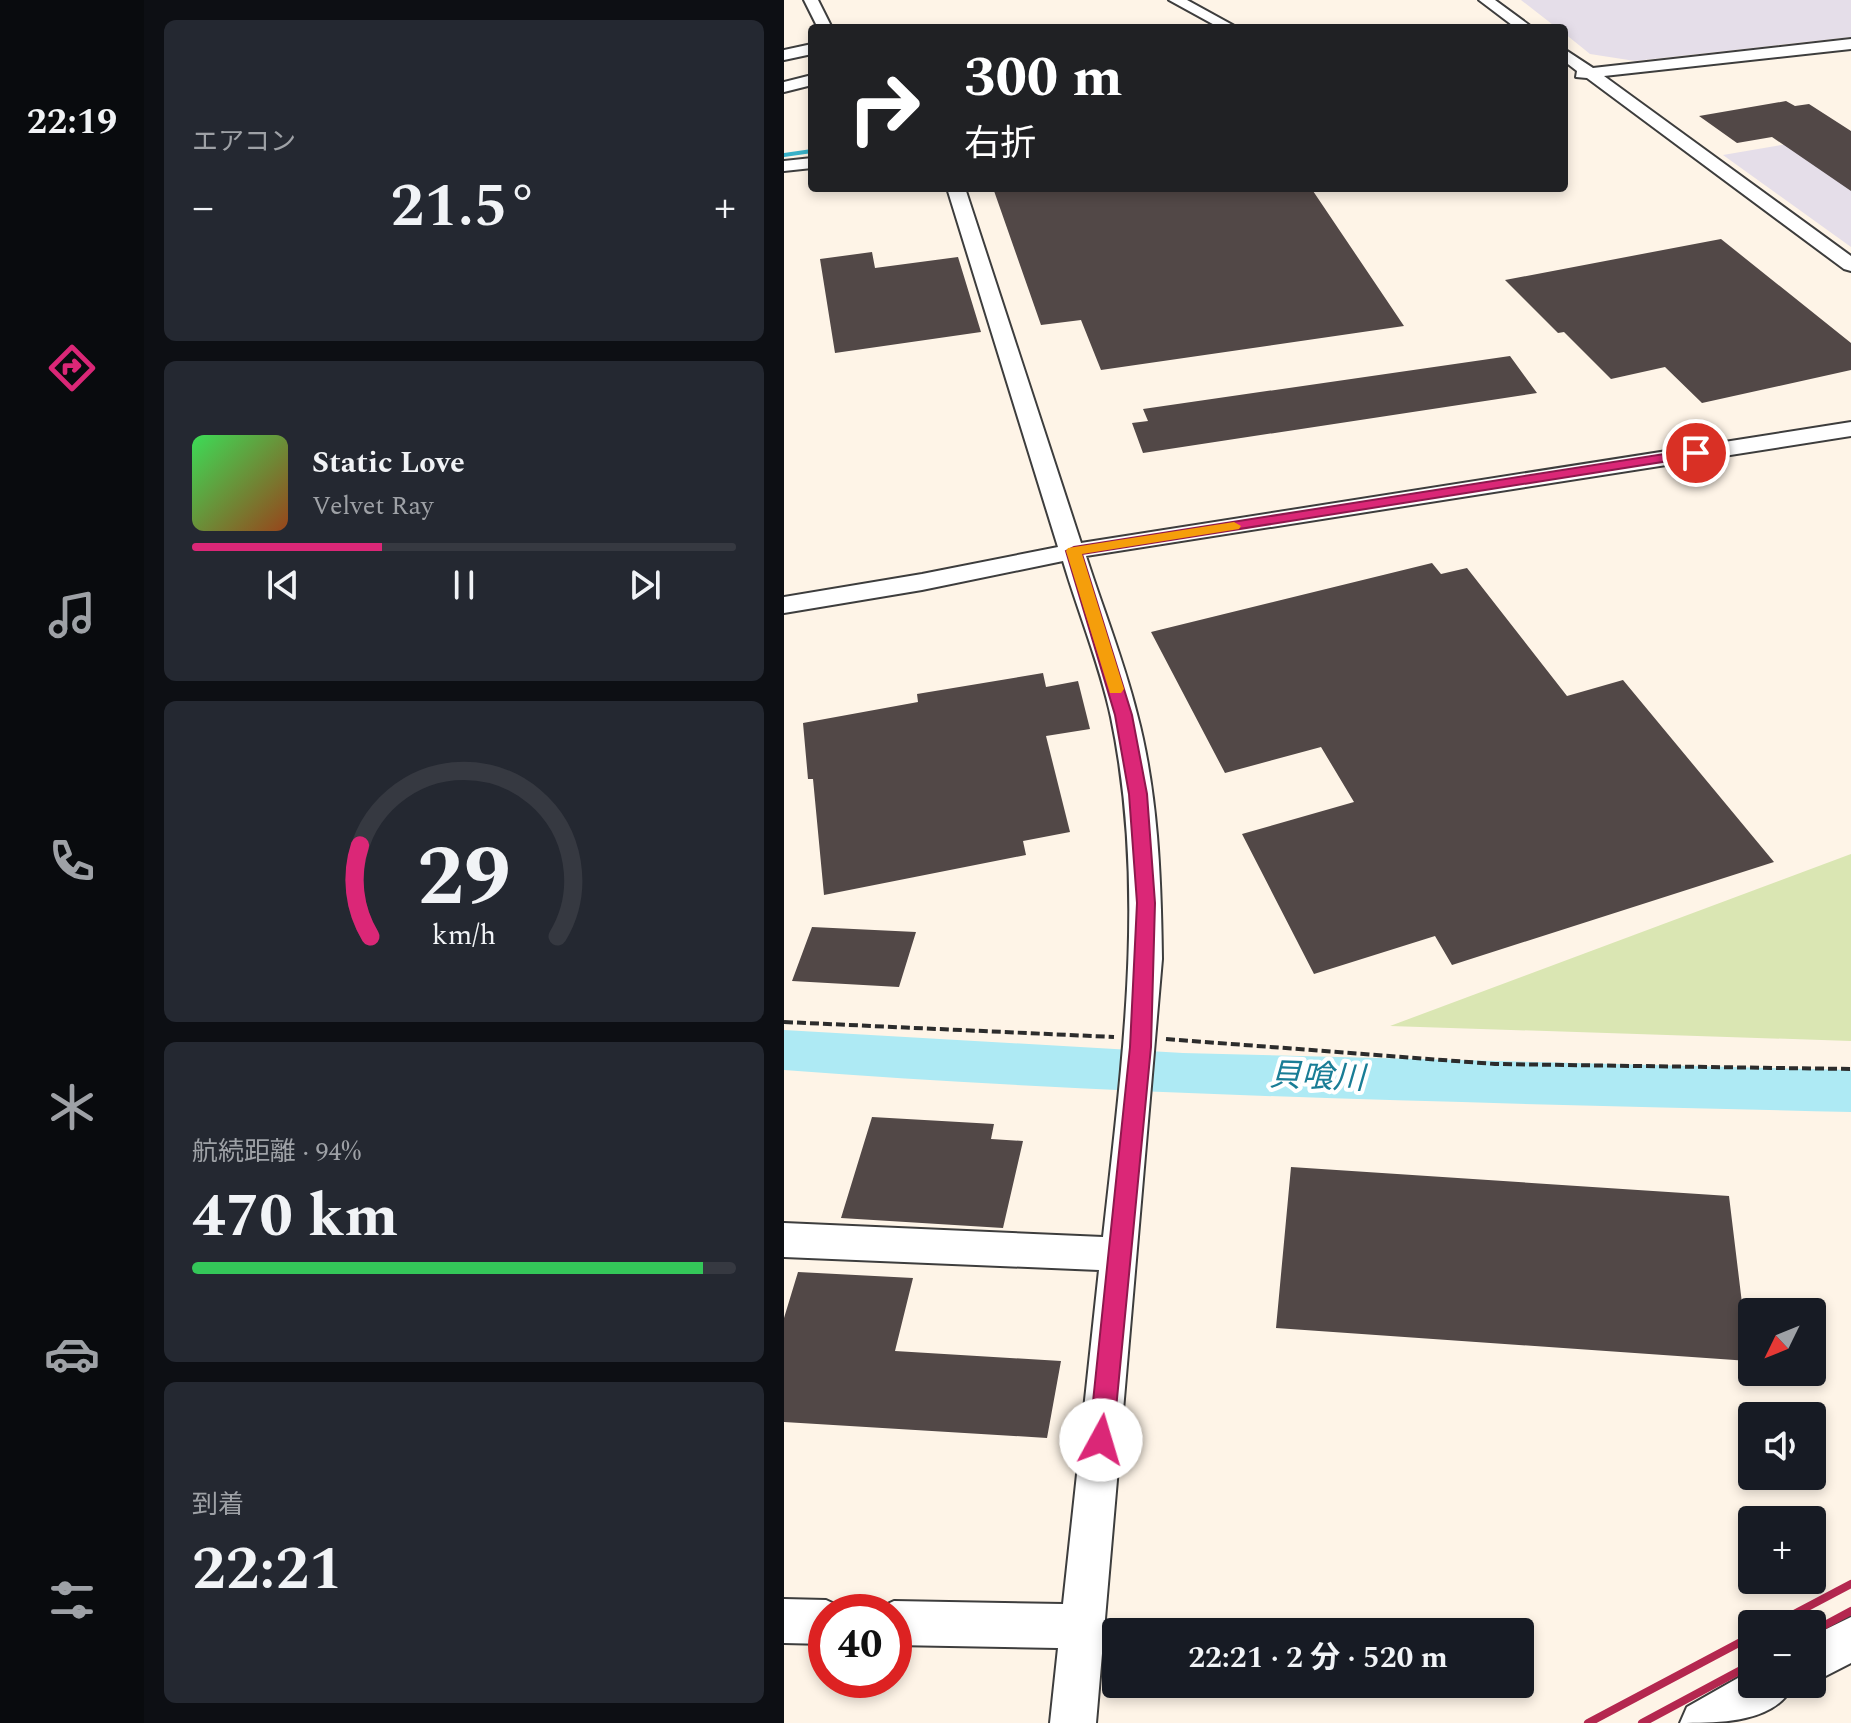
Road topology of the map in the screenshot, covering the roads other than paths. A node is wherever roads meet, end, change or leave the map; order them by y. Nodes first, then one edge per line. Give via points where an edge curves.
1 (811, 0) edge
2 (1176, 0) edge
3 (1486, 0) edge
4 (823, 24) edge
5 (1223, 24) edge
6 (1520, 24) edge
7 (1851, 44) edge
8 (808, 50) edge
9 (784, 55) edge
10 (1568, 57) edge
11 (1591, 73) junction
12 (1568, 76) edge
13 (808, 81) edge
14 (784, 87) edge
15 (808, 163) edge
16 (784, 166) edge
17 (957, 192) edge
18 (1851, 265) edge
19 (1851, 429) edge
20 (1074, 551) junction
21 (784, 605) edge
22 (784, 1240) edge
23 (1120, 1254) junction
24 (784, 1621) edge
25 (808, 1622) edge
26 (912, 1623) edge
27 (1082, 1626) junction
28 (1851, 1639) edge
29 (1826, 1653) edge
30 (1747, 1698) edge
31 (1073, 1723) edge
32 (1703, 1723) edge

1 - 4 street
2 - 5 street
3 - 6 street
7 - 11 street
8 - 9 street
10 - 11 street
11 - 12 street
11 - 18 street
13 - 14 street
15 - 16 street
17 - 20 street
19 - 20 street
20 - 21 street
20 - 23 street via 1124,715 1138,794 1146,903 1141,1042
22 - 23 street
23 - 27 street
24 - 25 street
26 - 27 street
27 - 31 street
28 - 29 street
30 - 32 street

